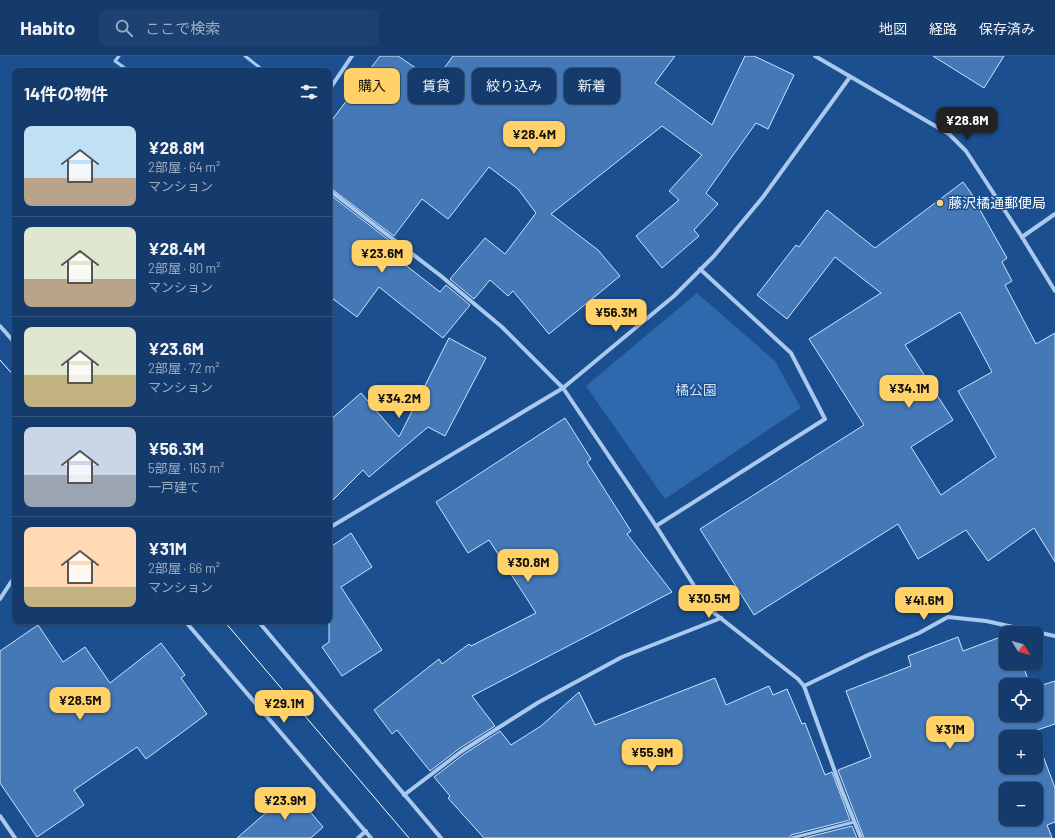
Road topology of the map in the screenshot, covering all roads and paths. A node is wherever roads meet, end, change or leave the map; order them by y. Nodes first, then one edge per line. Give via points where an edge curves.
1 (119, 56) edge
2 (245, 56) edge
3 (352, 56) edge
4 (815, 56) edge
5 (125, 68) edge
6 (260, 68) edge
7 (850, 77) junction
8 (332, 86) edge
9 (332, 192) edge
10 (1055, 214) edge
11 (1022, 237) junction
12 (700, 269) junction
13 (1055, 291) edge
14 (0, 326) edge
15 (12, 340) edge
16 (563, 388) junction
17 (332, 526) edge
18 (656, 526) junction
19 (12, 581) edge
20 (0, 599) edge
21 (721, 618) junction
22 (188, 624) edge
23 (261, 624) edge
24 (1055, 636) edge
25 (804, 686) junction
26 (404, 795) junction
27 (0, 816) edge
28 (854, 822) junction
29 (366, 831) junction
30 (16, 838) edge
31 (358, 838) edge
32 (371, 838) edge
33 (441, 838) edge
34 (792, 838) edge
35 (860, 838) edge

1 - 5 lane via 116,61
2 - 6 lane
3 - 8 street
4 - 7 street
7 - 11 street via 949,134 966,151
7 - 12 street via 763,197
9 - 16 street via 502,327
10 - 11 street
11 - 13 street
12 - 16 street via 674,296
12 - 18 street via 791,353 825,419
14 - 15 street
16 - 17 street
16 - 18 street
18 - 21 street via 709,609
19 - 20 street
21 - 25 street
21 - 26 street via 622,657 539,702 462,751
22 - 29 street
23 - 26 street
24 - 25 street via 986,621 948,617
25 - 28 street
26 - 33 street
27 - 30 street
28 - 34 lane
28 - 35 street
29 - 31 street
29 - 32 street

